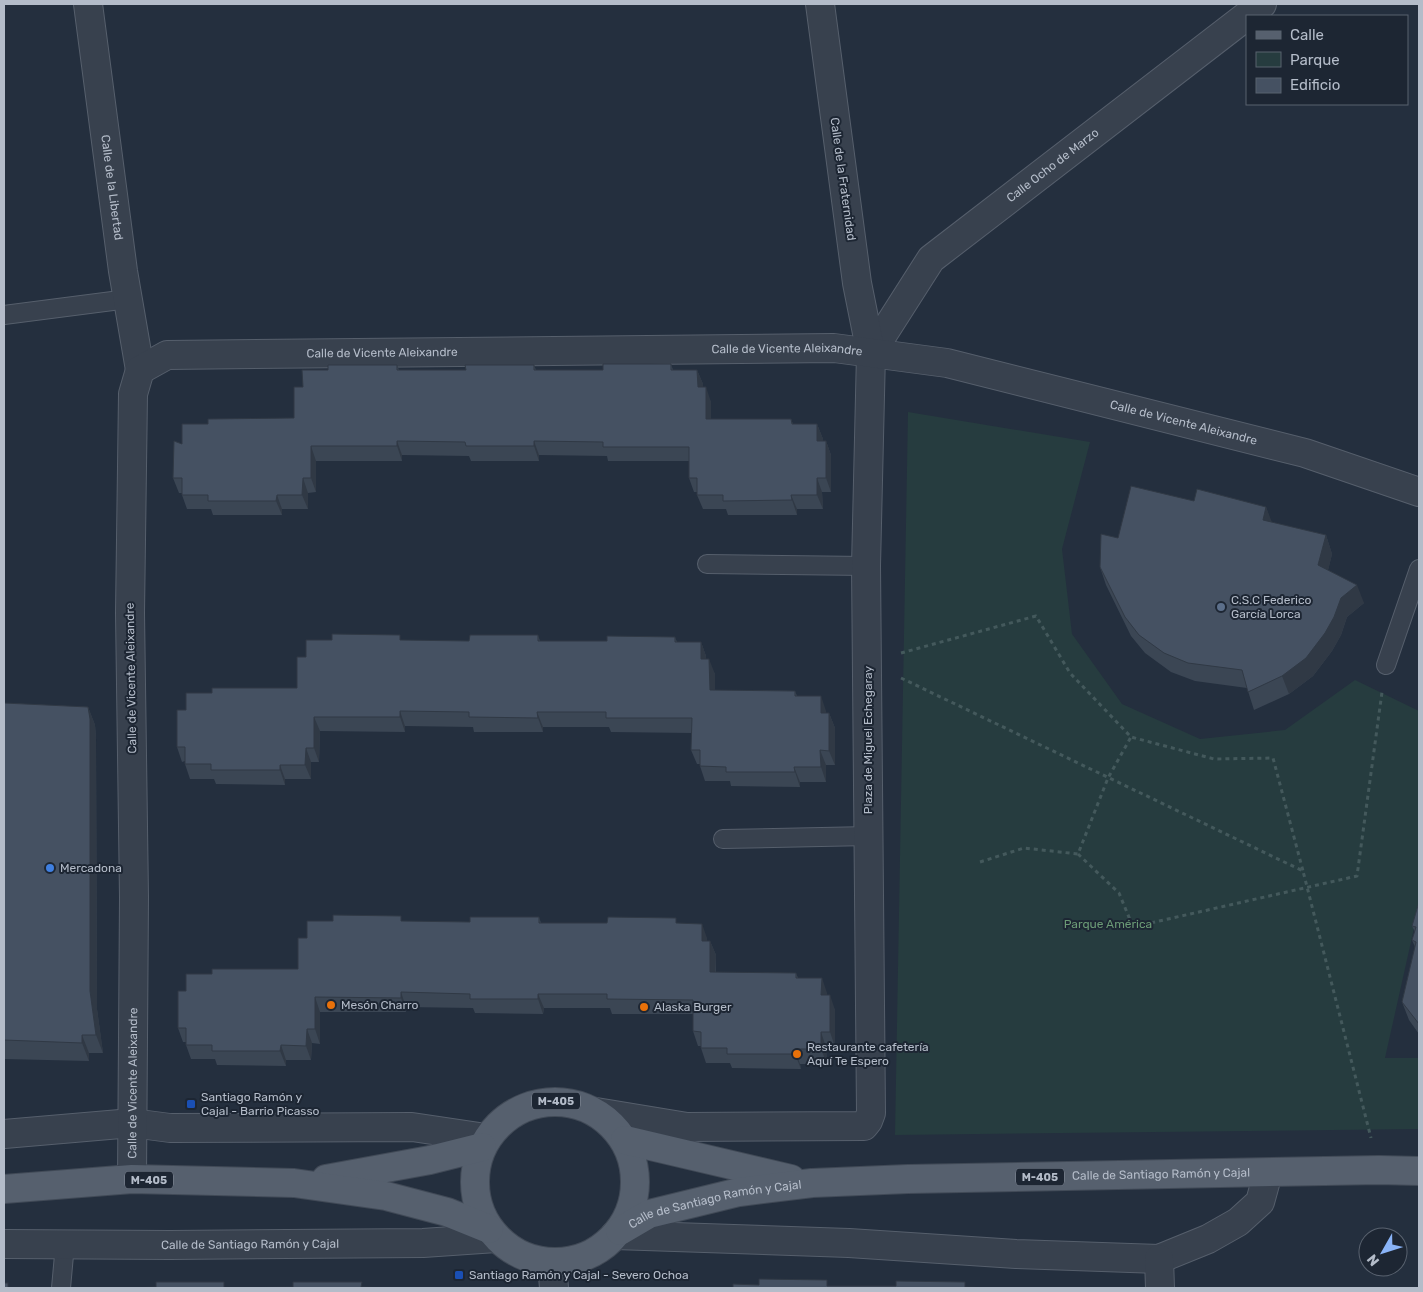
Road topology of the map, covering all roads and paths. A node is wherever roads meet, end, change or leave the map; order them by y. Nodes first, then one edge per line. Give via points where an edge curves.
1 (88, 4) edge
2 (820, 4) edge
3 (1262, 4) edge
4 (1248, 15) edge
5 (1246, 16) edge
6 (128, 299) junction
7 (4, 315) edge
8 (871, 353) junction
9 (140, 370) junction
10 (1419, 492) edge
11 (707, 564) dead end
12 (866, 566) junction
13 (1419, 569) edge
14 (868, 662) junction
15 (1386, 665) joint
16 (1131, 737) junction
17 (1108, 778) junction
18 (869, 836) junction
19 (723, 839) dead end
20 (1078, 854) junction
21 (980, 862) dead end
22 (1303, 871) junction
23 (1307, 888) junction
24 (596, 1112) junction
25 (132, 1123) junction
26 (4, 1134) edge
27 (625, 1140) junction
28 (484, 1142) junction
29 (1379, 1170) junction
30 (1419, 1171) edge
31 (1268, 1173) junction
32 (132, 1179) junction
33 (294, 1183) junction
34 (812, 1183) junction
35 (4, 1189) edge
36 (493, 1233) junction
37 (617, 1233) junction
38 (4, 1244) edge
39 (65, 1244) junction
40 (1159, 1259) junction
41 (553, 1276) edge
42 (61, 1288) edge
43 (1160, 1288) edge

1 - 6 street, Calle de la Libertad
2 - 8 street, Calle de la Fraternidad via 857,283
3 - 4 street, Calle Ocho de Marzo
5 - 8 street, Calle Ocho de Marzo via 931,259
6 - 7 lane
6 - 9 street, Calle de la Libertad
8 - 9 street, Calle de Vicente Aleixandre via 834,348 167,355
8 - 10 street, Calle de Vicente Aleixandre via 946,362 1305,453
8 - 12 street, Plaza de Miguel Echegaray
9 - 25 street, Calle de Vicente Aleixandre via 133,394 130,613 134,897
11 - 12 lane
12 - 14 street, Plaza de Miguel Echegaray
13 - 15 lane
14 - 16 path via 1036,616 1070,674
14 - 17 path
14 - 18 street, Plaza de Miguel Echegaray
15 - 23 path via 1357,876
16 - 17 path
16 - 22 path via 1214,759 1273,758
17 - 20 path
17 - 22 path
18 - 19 lane
18 - 24 street, Plaza de Miguel Echegaray via 871,1113 864,1126 687,1128
20 - 21 path via 1024,848
20 - 23 path via 1119,893 1132,927
22 - 23 path
23 - 29 path
24 - 27 main road, M-405
24 - 28 main road, M-405 via 556,1101 516,1110
25 - 26 street
25 - 28 street via 170,1128 412,1127
25 - 32 street, Calle de Vicente Aleixandre
27 - 34 main road, Calle de Santiago Ramón y Cajal / M-405
27 - 37 main road, M-405 via 634,1162 636,1186 631,1210
28 - 33 main road, M-405 via 430,1160
28 - 36 main road, M-405 via 475,1168 474,1189 479,1210
29 - 30 main road, Calle de Santiago Ramón y Cajal / M-405
29 - 31 main road, Calle de Santiago Ramón y Cajal / M-405
31 - 34 main road, Calle de Santiago Ramón y Cajal / M-405
31 - 40 street via 1260,1202 1238,1222 1208,1240
32 - 33 main road, M-405
32 - 35 main road, M-405
33 - 36 main road, M-405 via 386,1196 447,1212
34 - 37 main road, Calle de Santiago Ramón y Cajal / M-405 via 739,1192 648,1214
36 - 39 street, Calle de Santiago Ramón y Cajal via 423,1243
36 - 41 main road, M-405
37 - 40 street
37 - 41 main road, M-405 via 601,1248
38 - 39 street, Calle de Santiago Ramón y Cajal
39 - 42 lane
40 - 43 street

